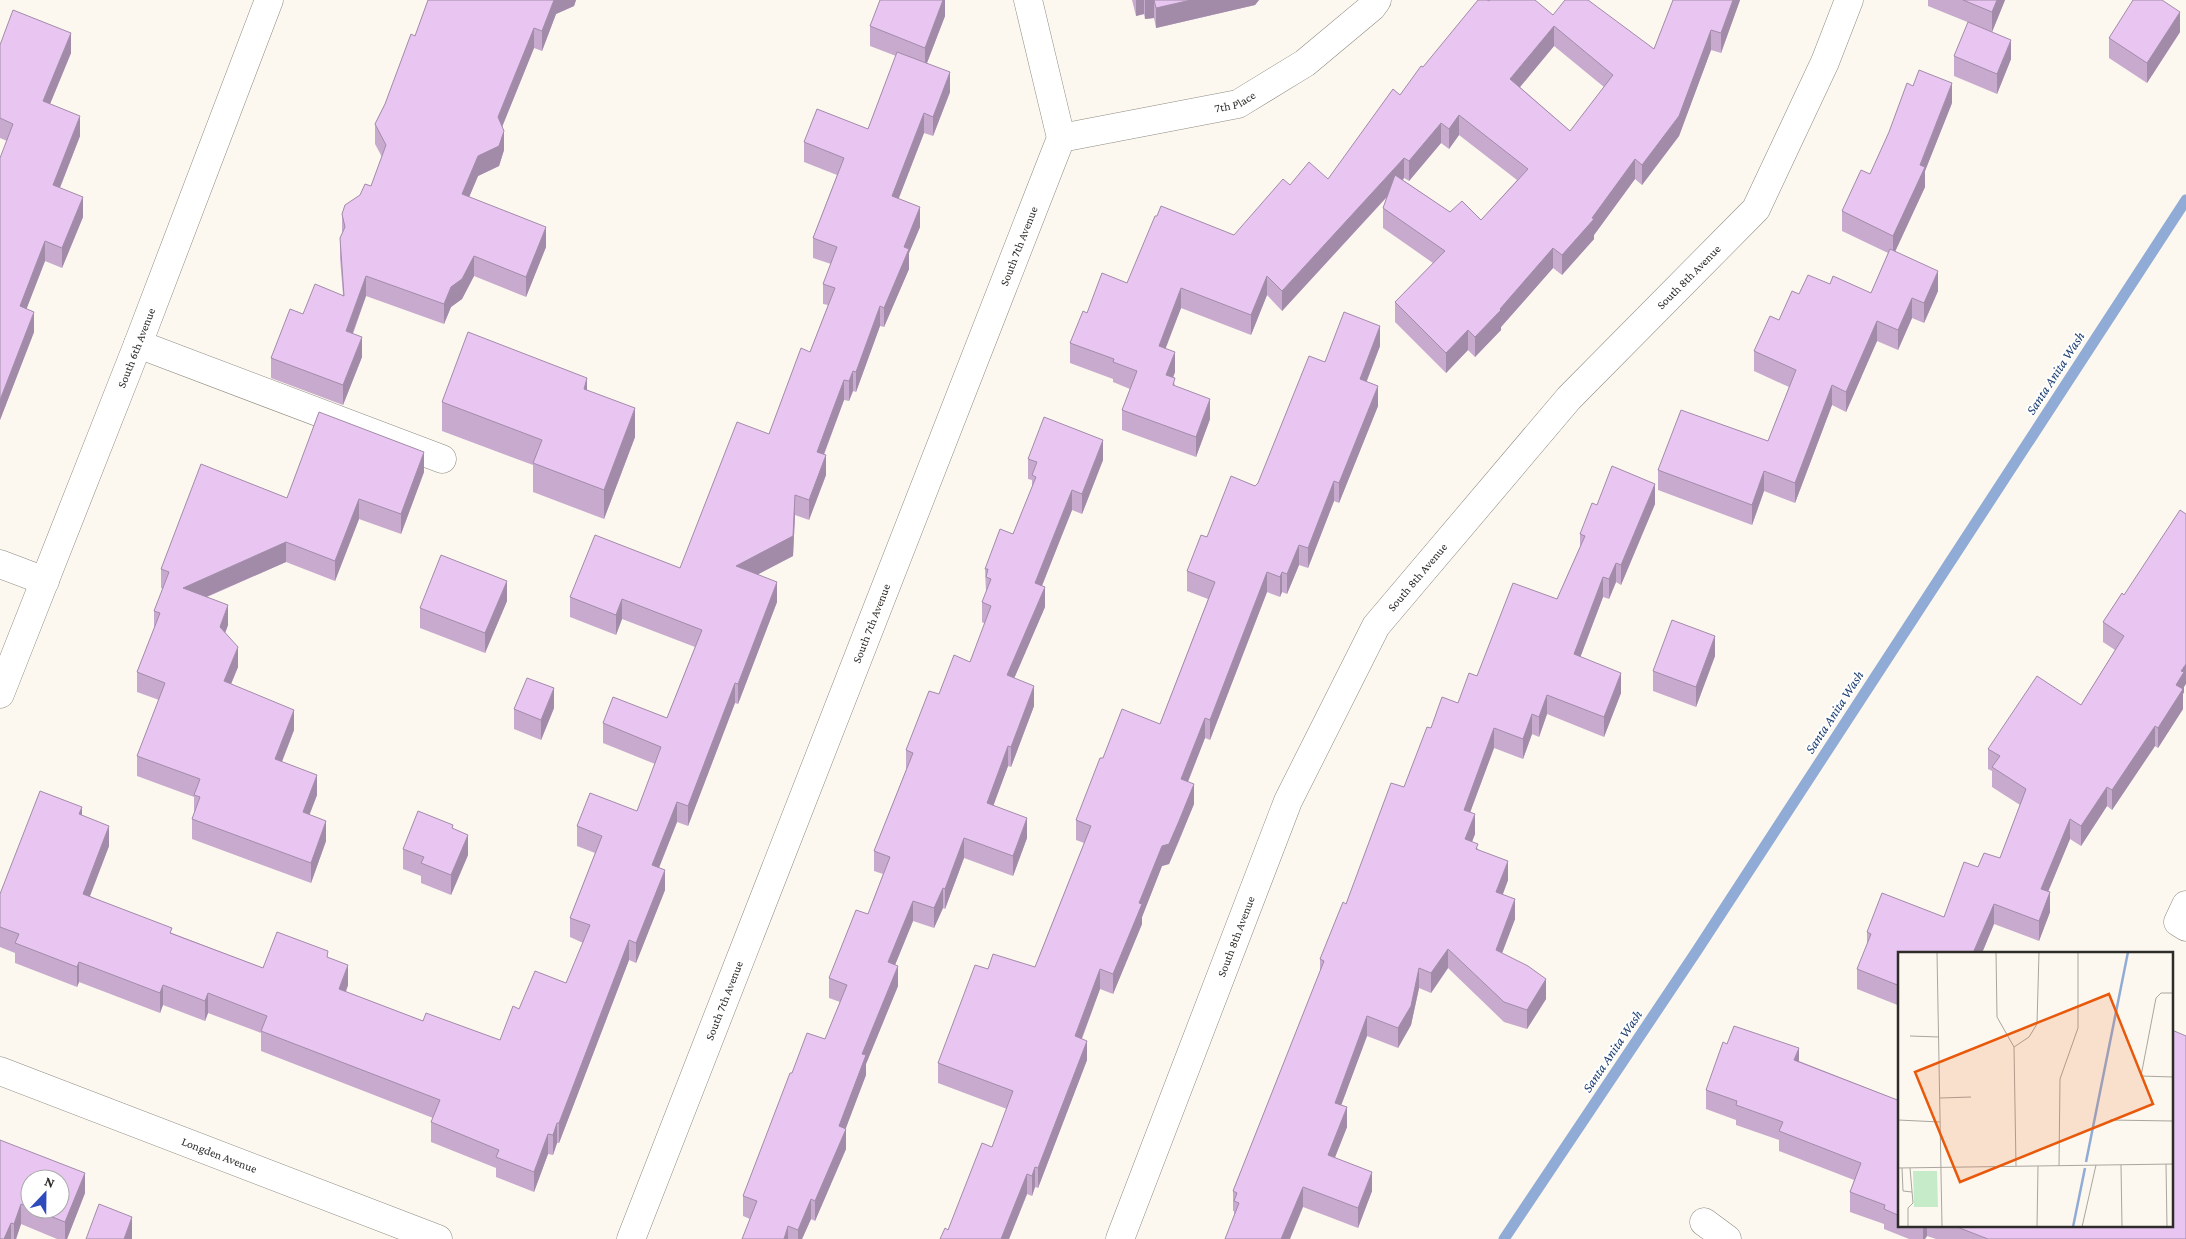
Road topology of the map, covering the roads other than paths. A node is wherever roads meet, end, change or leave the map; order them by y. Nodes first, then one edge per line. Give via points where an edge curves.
1 (269, 0) edge
2 (1028, 0) edge
3 (1377, 0) edge
4 (1849, 0) edge
5 (1061, 138) junction
6 (138, 344) junction
7 (442, 459) dead end
8 (0, 564) edge
9 (45, 582) junction
10 (0, 694) edge
11 (0, 1071) edge
12 (1704, 1222) dead end
13 (438, 1239) edge
14 (631, 1239) edge
15 (1120, 1239) edge
16 (1727, 1239) edge

1 - 6 street, South 6th Avenue
2 - 5 street
3 - 5 street, 7th Place via 1305,63 1238,104
4 - 15 street, South 8th Avenue via 1825,62 1756,209 1569,398 1376,626 1288,801
5 - 14 street, South 7th Avenue
6 - 7 street
6 - 9 street, South 6th Avenue
8 - 9 street
9 - 10 street, South 6th Avenue
11 - 13 street, Longden Avenue
12 - 16 street

